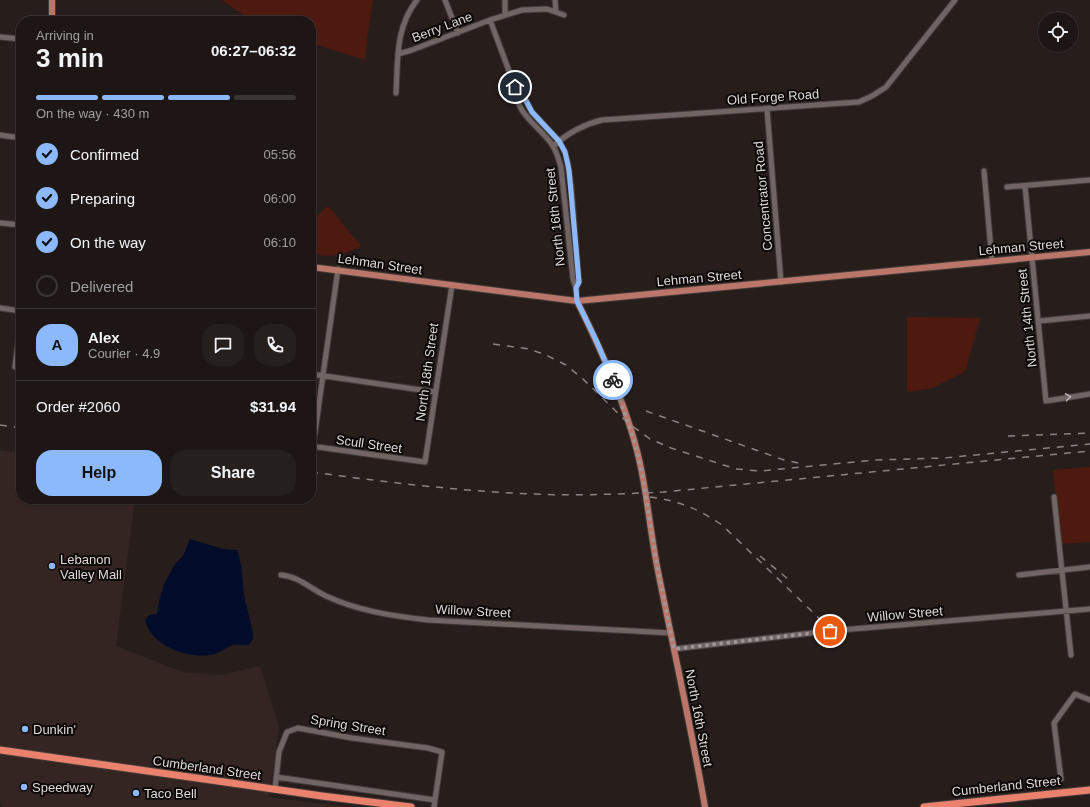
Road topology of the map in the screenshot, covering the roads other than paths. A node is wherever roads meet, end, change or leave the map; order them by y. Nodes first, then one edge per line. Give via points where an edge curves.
1 (52, 0) edge
2 (417, 0) edge
3 (446, 0) edge
4 (505, 0) edge
5 (555, 0) edge
6 (955, 0) edge
7 (556, 12) junction
8 (505, 15) junction
9 (564, 15) dead end
10 (52, 16) edge
11 (490, 20) junction
12 (458, 33) junction
13 (0, 37) edge
14 (16, 39) edge
15 (398, 54) junction
16 (515, 87) junction
17 (396, 93) dead end
18 (767, 109) junction
19 (0, 135) edge
20 (16, 137) edge
21 (559, 141) junction
22 (552, 146) junction
23 (984, 171) dead end
24 (1090, 180) edge
25 (1025, 186) junction
26 (1007, 188) dead end
27 (0, 223) edge
28 (16, 225) edge
29 (1090, 252) edge
30 (1032, 257) junction
31 (992, 261) junction
32 (316, 267) edge
33 (338, 269) junction
34 (781, 282) junction
35 (452, 285) junction
36 (576, 288) junction
37 (577, 301) junction
38 (0, 308) edge
39 (16, 311) edge
40 (1090, 316) edge
41 (1039, 321) junction
42 (16, 360) edge
43 (15, 367) dead end
44 (316, 375) edge
45 (323, 376) junction
46 (435, 392) junction
47 (1090, 394) edge
48 (316, 421) edge
49 (316, 447) edge
50 (425, 462) joint
51 (1054, 497) dead end
52 (1090, 567) edge
53 (1063, 570) junction
54 (281, 575) dead end
55 (1019, 575) dead end
56 (1090, 609) edge
57 (1066, 611) junction
58 (671, 633) junction
59 (674, 649) junction
60 (1071, 655) dead end
61 (1090, 700) edge
62 (0, 750) edge
63 (276, 777) junction
64 (1061, 779) dead end
65 (275, 789) junction
66 (1090, 790) edge
67 (435, 800) junction
68 (411, 807) edge
69 (434, 807) edge
70 (705, 807) edge
71 (924, 807) edge

1 - 10 main road
2 - 15 street via 406,16
3 - 12 street
4 - 8 street
5 - 7 street
6 - 18 street, Old Forge Road via 886,88 859,102
7 - 8 street, Berry Lane via 537,9
7 - 9 street, Berry Lane
8 - 11 street, Berry Lane
11 - 12 street, Berry Lane
11 - 16 street, North 16th Street
12 - 15 street, Berry Lane
13 - 14 street
15 - 17 street
16 - 21 street, North 16th Street via 523,95 532,112
16 - 22 street, North 16th Street via 515,97 522,111
18 - 21 street, Old Forge Road via 602,120 590,123
18 - 34 street, Concentrator Road
19 - 20 street
21 - 22 street, Old Forge Road
21 - 36 street, North 16th Street via 565,152 569,170 579,282
22 - 36 street, North 16th Street via 562,167
23 - 31 street
24 - 25 street
25 - 26 street
25 - 30 street, North 14th Street
27 - 28 street
29 - 30 main road, Lehman Street
30 - 31 main road, Lehman Street
30 - 41 street, North 14th Street
31 - 34 main road, Lehman Street
32 - 33 main road, Lehman Street
33 - 35 main road, Lehman Street
33 - 45 street
34 - 37 main road, Lehman Street
35 - 37 main road, Lehman Street
35 - 46 street, North 18th Street
36 - 37 street, North 16th Street
37 - 58 main road, North 16th Street via 610,372 634,440
38 - 39 street
40 - 41 street
41 -> 47 street, North 14th Street via 1046,401
42 - 43 street
44 - 45 street
45 - 46 street
45 - 48 street
46 - 50 street, North 18th Street
49 - 50 street, Scull Street
51 - 53 street
52 - 53 street
53 - 55 street
53 - 57 street
54 - 58 street, Willow Street via 292,577 352,606 393,616
56 - 57 street, Willow Street
57 - 59 street, Willow Street via 830,631
57 - 60 street
58 - 59 main road, North 16th Street
59 - 70 main road, North 16th Street
61 - 64 street via 1075,694 1054,723
62 - 65 highway, Cumberland Street
63 - 65 street, Spring Street
63 - 67 street
63 - 67 street, Spring Street via 279,752 286,732 298,728 442,752
65 - 68 highway, Cumberland Street
66 - 71 highway, Cumberland Street
67 - 69 street

